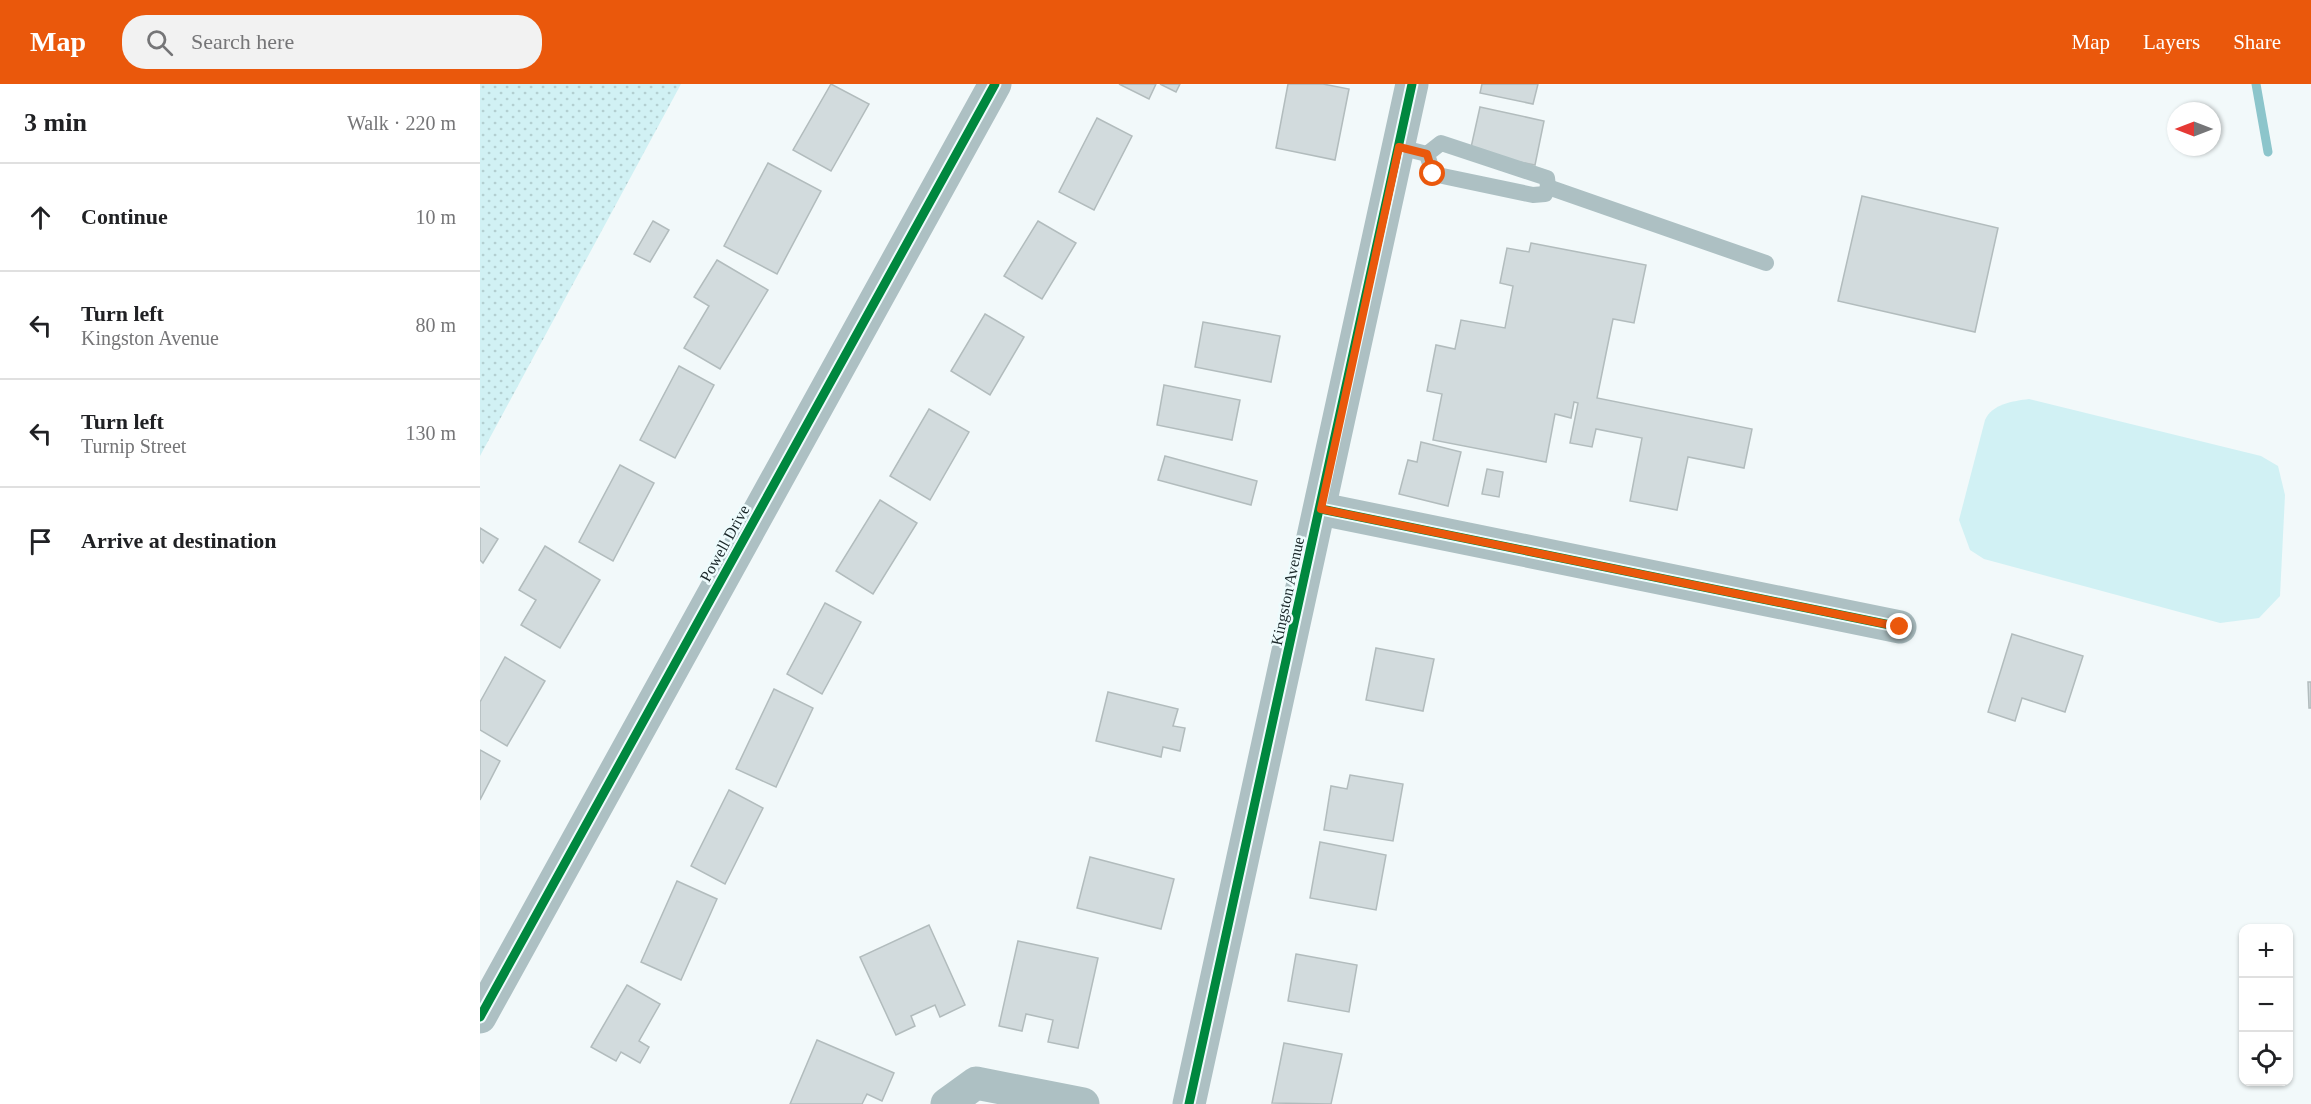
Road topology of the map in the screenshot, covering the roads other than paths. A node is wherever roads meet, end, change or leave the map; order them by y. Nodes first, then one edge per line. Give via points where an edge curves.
1 (995, 84) edge
2 (1412, 84) edge
3 (1413, 151) junction
4 (1548, 186) junction
5 (1766, 263) dead end
6 (1321, 509) junction
7 (1900, 627) dead end
8 (480, 1017) edge
9 (947, 1104) edge
10 (1083, 1104) edge
11 (1189, 1104) edge

1 - 8 street, Powell Drive
2 - 3 street, Kingston Avenue
3 - 4 lane via 1441,143 1547,178
3 - 4 lane via 1433,174 1533,195 1545,194
3 - 6 street, Kingston Avenue
4 - 5 lane
6 - 7 street
6 - 11 street, Kingston Avenue
9 - 10 street via 976,1083

